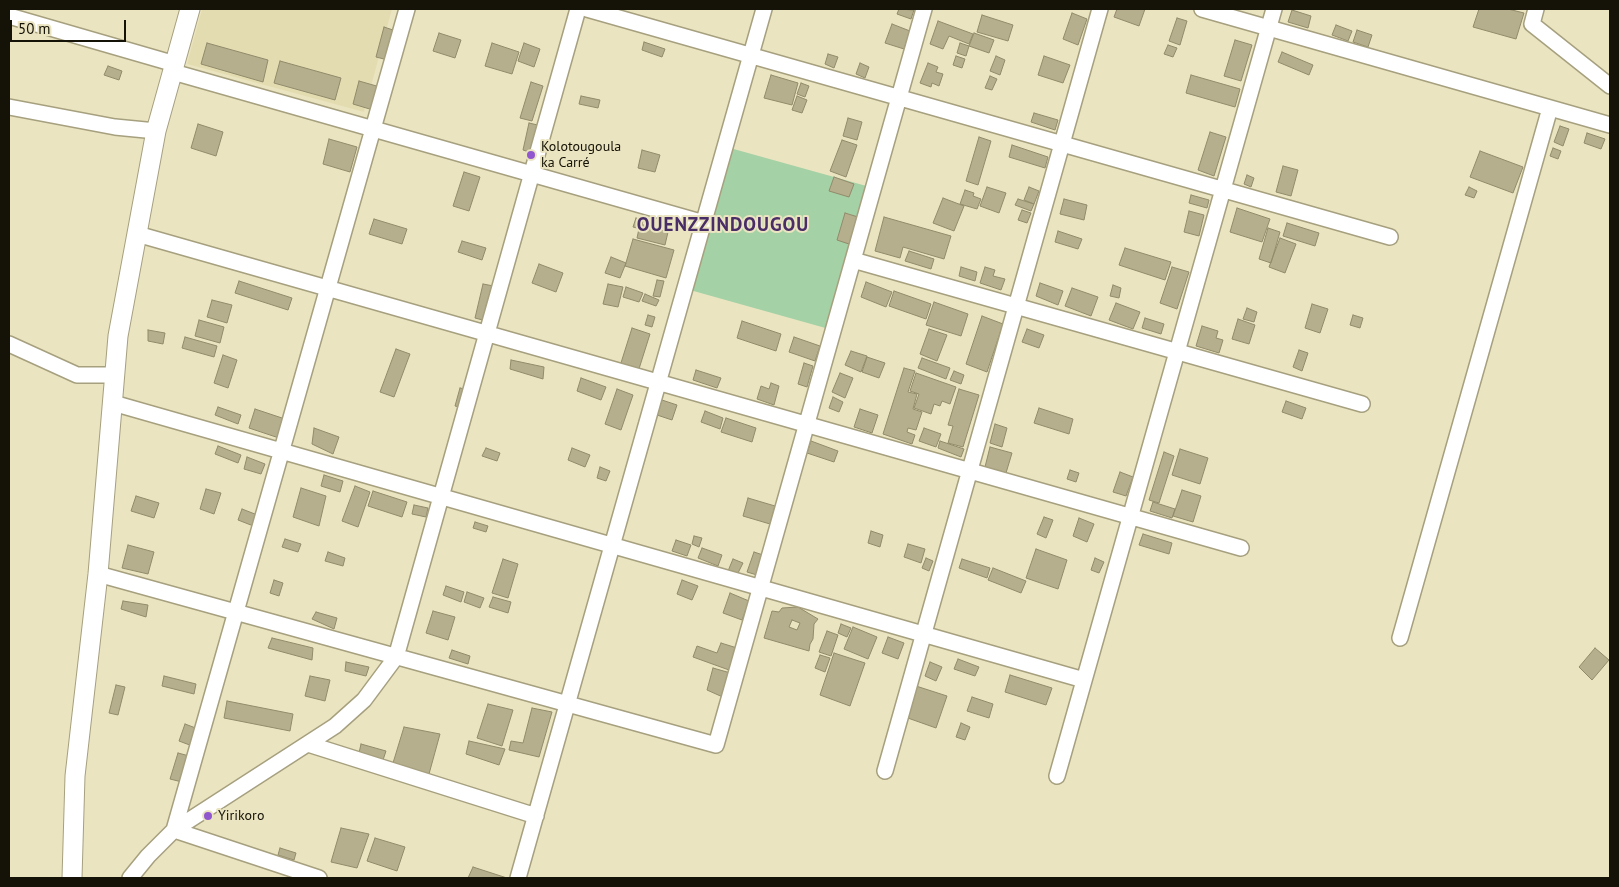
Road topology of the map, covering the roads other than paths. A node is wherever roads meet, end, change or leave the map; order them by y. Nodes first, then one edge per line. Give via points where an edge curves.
1 (190, 9) edge
2 (407, 9) edge
3 (578, 9) edge
4 (588, 9) edge
5 (764, 9) edge
6 (924, 9) edge
7 (1100, 9) edge
8 (1202, 9) edge
9 (1274, 9) edge
10 (1536, 9) edge
11 (12, 14) edge
12 (1269, 28) junction
13 (751, 55) junction
14 (174, 68) junction
15 (1610, 86) edge
16 (899, 97) junction
17 (9, 107) edge
18 (1550, 108) junction
19 (1610, 125) edge
20 (373, 129) junction
21 (156, 131) junction
22 (1062, 144) junction
23 (531, 174) junction
24 (1223, 189) junction
25 (704, 223) junction
26 (137, 234) junction
27 (1390, 237) dead end
28 (853, 260) junction
29 (328, 288) junction
30 (1016, 306) junction
31 (486, 334) junction
32 (9, 344) edge
33 (1177, 351) junction
34 (115, 375) junction
35 (658, 382) junction
36 (113, 403) junction
37 (1362, 404) dead end
38 (806, 424) junction
39 (281, 451) junction
40 (970, 471) junction
41 (440, 496) junction
42 (1130, 517) junction
43 (612, 545) junction
44 (1241, 548) dead end
45 (98, 574) junction
46 (760, 588) junction
47 (236, 612) junction
48 (924, 634) junction
49 (1400, 638) dead end
50 (396, 657) junction
51 (1084, 680) junction
52 (567, 704) junction
53 (308, 744) junction
54 (885, 771) dead end
55 (1057, 776) dead end
56 (536, 816) junction
57 (174, 830) junction
58 (72, 878) edge
59 (130, 878) edge
60 (318, 878) edge
61 (518, 878) edge

1 - 14 street
2 - 20 street
3 - 23 street
4 - 13 street
5 - 13 street
6 - 16 street
7 - 22 street
8 - 12 street
9 - 12 street
10 - 15 street via 1532,24
11 - 14 street
12 - 18 street
12 - 24 street
13 - 16 street
13 - 25 street
14 - 20 street
14 - 21 street
16 - 22 street
16 - 28 street
17 - 21 street via 115,127
18 - 19 street
18 - 49 street
20 - 23 street
20 - 29 street
21 - 26 street
22 - 24 street
22 - 30 street
23 - 25 street
23 - 31 street
24 - 27 street
24 - 33 street
25 - 35 street
26 - 29 street
26 - 34 street via 118,336
28 - 30 street
28 - 38 street
29 - 31 street
29 - 39 street
30 - 33 street
30 - 40 street
31 - 35 street
31 - 41 street
32 - 34 street via 77,375
33 - 37 street
33 - 42 street
34 - 36 street
35 - 38 street
35 - 43 street
36 - 39 street
36 - 45 street
38 - 40 street
38 - 46 street
39 - 41 street
39 - 47 street
40 - 42 street
40 - 48 street
41 - 43 street
41 - 50 street
42 - 44 street
42 - 51 street
43 - 46 street
43 - 52 street
45 - 47 street
45 - 58 street via 75,776
46 - 48 street
46 - 52 street via 716,745
47 - 50 street
47 - 57 street
48 - 51 street
48 - 54 street
50 - 52 street
50 - 53 street via 364,700 336,726
51 - 55 street
52 - 56 street
53 - 56 street
53 - 57 street
56 - 61 street
57 - 59 street
57 - 60 street

